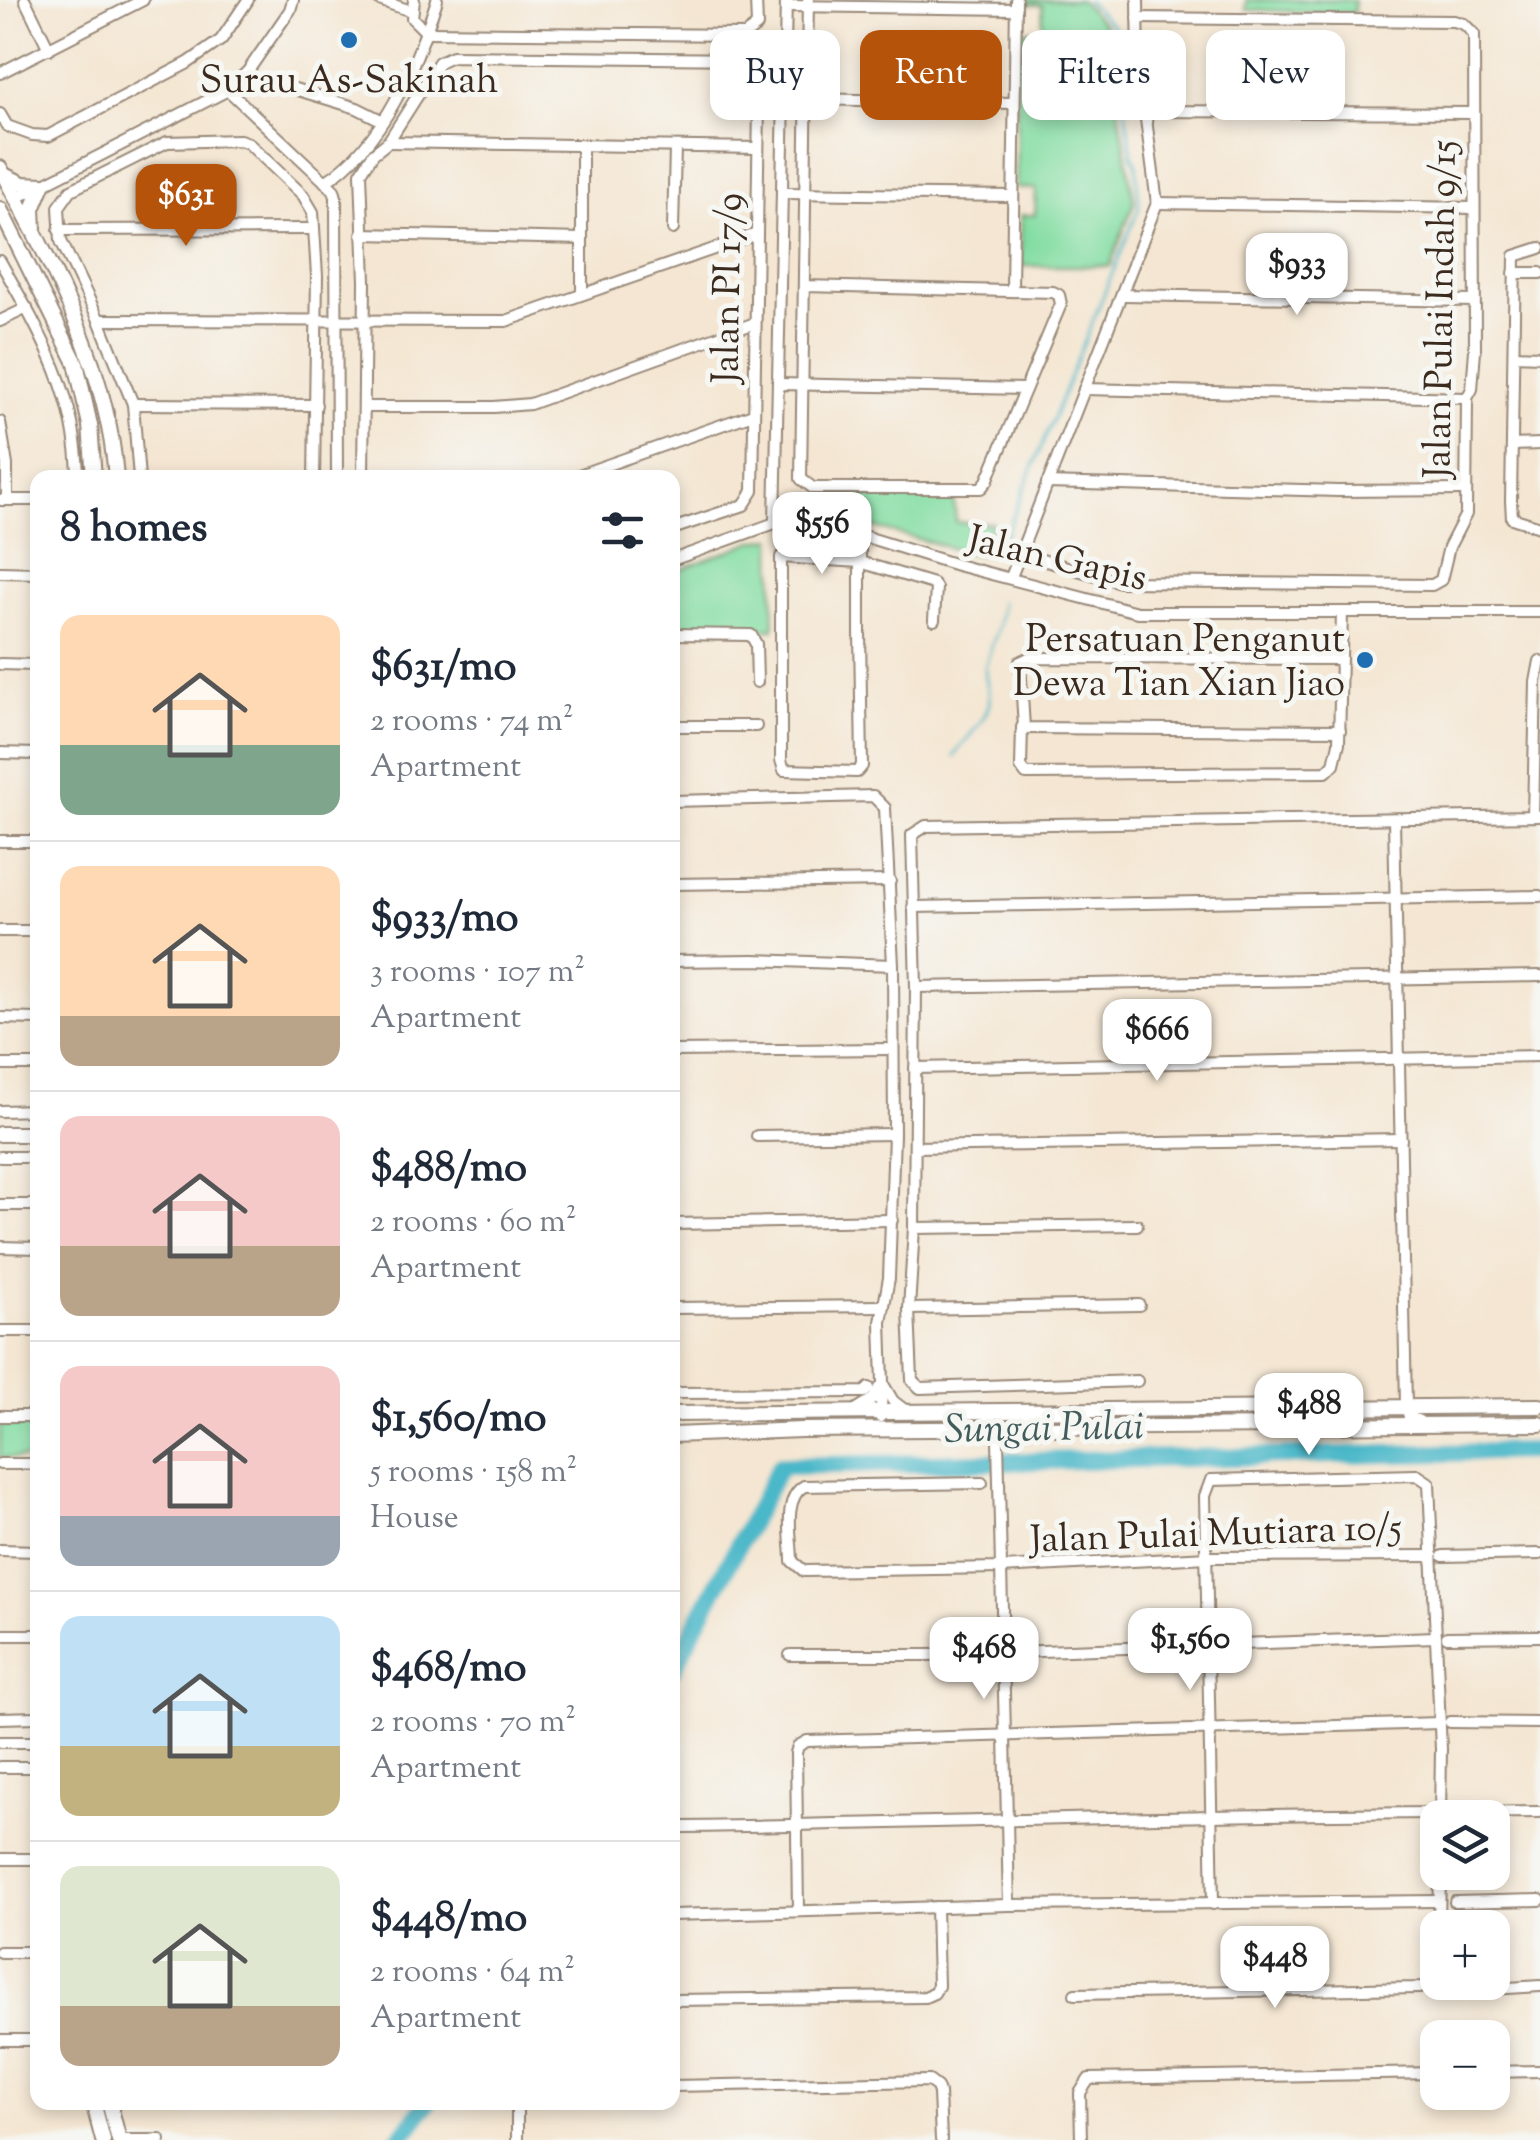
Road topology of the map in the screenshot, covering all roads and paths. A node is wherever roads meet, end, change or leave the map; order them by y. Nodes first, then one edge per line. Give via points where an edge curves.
1 (25, 0) edge
2 (110, 0) edge
3 (143, 0) edge
4 (248, 0) edge
5 (293, 0) edge
6 (378, 0) edge
7 (437, 0) edge
8 (756, 0) edge
9 (1138, 0) edge
10 (786, 3) edge
11 (808, 3) edge
12 (1016, 4) edge
13 (412, 6) edge
14 (118, 13) junction
15 (1138, 18) junction
16 (807, 30) edge
17 (1138, 30) edge
18 (426, 32) junction
19 (49, 49) junction
20 (0, 73) edge
21 (275, 83) dead end
22 (228, 90) junction
23 (840, 100) edge
24 (1013, 104) junction
25 (1186, 111) edge
26 (1472, 113) junction
27 (0, 114) edge
28 (806, 120) edge
29 (1147, 120) edge
30 (383, 121) junction
31 (388, 142) junction
32 (582, 147) junction
33 (676, 148) junction
34 (758, 148) junction
35 (2, 172) edge
36 (324, 182) junction
37 (43, 184) junction
38 (805, 192) junction
39 (784, 193) junction
40 (1011, 196) junction
41 (17, 198) junction
42 (1158, 203) junction
43 (0, 208) edge
44 (1472, 208) junction
45 (314, 229) junction
46 (673, 229) dead end
47 (0, 230) edge
48 (59, 230) junction
49 (362, 234) junction
50 (758, 234) junction
51 (582, 239) junction
52 (37, 243) junction
53 (1540, 248) edge
54 (22, 252) junction
55 (0, 261) edge
56 (1514, 273) junction
57 (1540, 273) edge
58 (804, 286) junction
59 (1012, 290) junction
60 (582, 294) junction
61 (1123, 295) junction
62 (1472, 301) junction
63 (26, 308) junction
64 (99, 320) junction
65 (317, 320) junction
66 (338, 321) junction
67 (0, 322) edge
68 (364, 322) junction
69 (756, 323) junction
70 (1514, 355) junction
71 (1540, 356) edge
72 (778, 384) junction
73 (802, 385) junction
74 (1025, 389) junction
75 (1084, 390) junction
76 (1467, 398) junction
77 (134, 404) junction
78 (316, 405) junction
79 (364, 407) junction
80 (754, 414) junction
81 (0, 422) edge
82 (1512, 444) junction
83 (1540, 444) edge
84 (77, 470) edge
85 (93, 470) edge
86 (116, 470) edge
87 (138, 470) edge
88 (314, 470) edge
89 (337, 470) edge
90 (363, 470) edge
91 (593, 470) edge
92 (1047, 483) junction
93 (1465, 490) junction
94 (4, 500) edge
95 (30, 500) edge
96 (775, 522) junction
97 (680, 526) edge
98 (1540, 527) edge
99 (860, 535) junction
100 (1021, 554) junction
101 (680, 557) edge
102 (860, 562) junction
103 (0, 572) edge
104 (30, 573) edge
105 (1010, 577) junction
106 (1342, 612) junction
107 (1540, 612) edge
108 (934, 620) dead end
109 (680, 634) edge
110 (1340, 659) junction
111 (1540, 661) edge
112 (0, 664) edge
113 (30, 664) edge
114 (757, 682) dead end
115 (680, 726) edge
116 (756, 726) dead end
117 (1023, 728) junction
118 (1340, 730) junction
119 (1537, 733) edge
120 (0, 753) edge
121 (30, 754) edge
122 (680, 801) edge
123 (1536, 816) edge
124 (1394, 819) junction
125 (0, 841) edge
126 (30, 841) edge
127 (890, 881) junction
128 (680, 884) edge
129 (1540, 896) edge
130 (1396, 898) junction
131 (913, 907) junction
132 (0, 931) edge
133 (30, 931) edge
134 (680, 961) edge
135 (893, 965) junction
136 (1540, 976) edge
137 (1397, 978) junction
138 (916, 987) junction
139 (0, 1018) edge
140 (30, 1019) edge
141 (893, 1049) junction
142 (680, 1052) edge
143 (1540, 1056) edge
144 (1399, 1060) junction
145 (0, 1065) edge
146 (30, 1065) edge
147 (915, 1068) junction
148 (30, 1110) edge
149 (0, 1111) edge
150 (0, 1134) edge
151 (30, 1134) edge
152 (894, 1134) junction
153 (757, 1136) dead end
154 (1400, 1139) junction
155 (915, 1147) junction
156 (0, 1157) edge
157 (30, 1157) edge
158 (0, 1204) edge
159 (30, 1205) edge
160 (892, 1220) junction
161 (680, 1224) edge
162 (1137, 1224) dead end
163 (914, 1228) junction
164 (0, 1248) edge
165 (30, 1248) edge
166 (1138, 1305) dead end
167 (884, 1306) junction
168 (680, 1308) edge
169 (910, 1308) junction
170 (0, 1331) edge
171 (30, 1331) edge
172 (1137, 1381) dead end
173 (883, 1383) junction
174 (869, 1388) dead end
175 (680, 1394) edge
176 (1406, 1405) junction
177 (1540, 1406) edge
178 (983, 1410) junction
179 (854, 1411) junction
180 (882, 1411) junction
181 (906, 1411) junction
182 (680, 1414) edge
183 (0, 1416) edge
184 (30, 1416) edge
185 (1540, 1424) edge
186 (1444, 1426) junction
187 (873, 1430) junction
188 (680, 1435) edge
189 (997, 1435) junction
190 (0, 1464) edge
191 (30, 1464) edge
192 (982, 1483) dead end
193 (0, 1550) edge
194 (30, 1550) edge
195 (1540, 1554) edge
196 (1438, 1556) junction
197 (1208, 1557) junction
198 (1001, 1568) junction
199 (0, 1635) edge
200 (30, 1635) edge
201 (1540, 1636) edge
202 (1441, 1637) junction
203 (1209, 1643) junction
204 (1002, 1652) junction
205 (790, 1655) dead end
206 (30, 1717) edge
207 (0, 1718) edge
208 (1444, 1722) junction
209 (1540, 1723) edge
210 (1210, 1730) junction
211 (1005, 1734) junction
212 (0, 1742) edge
213 (30, 1742) edge
214 (0, 1767) edge
215 (30, 1767) edge
216 (1444, 1800) edge
217 (1540, 1812) edge
218 (1510, 1813) edge
219 (1211, 1814) junction
220 (1420, 1814) edge
221 (1006, 1821) junction
222 (797, 1826) junction
223 (680, 1827) edge
224 (0, 1859) edge
225 (30, 1859) edge
226 (1439, 1890) edge
227 (1540, 1900) edge
228 (1439, 1901) junction
229 (1455, 1902) dead end
230 (1212, 1904) junction
231 (1009, 1905) junction
232 (936, 1907) junction
233 (1439, 1910) edge
234 (798, 1911) junction
235 (680, 1914) edge
236 (0, 1952) edge
237 (30, 1952) edge
238 (1540, 1986) edge
239 (1420, 1988) edge
240 (1510, 1988) edge
241 (1075, 1994) dead end
242 (680, 2000) edge
243 (0, 2040) edge
244 (30, 2040) edge
245 (1540, 2071) edge
246 (1510, 2072) edge
247 (1420, 2073) edge
248 (680, 2086) edge
249 (95, 2110) edge
250 (109, 2110) edge
251 (112, 2110) edge
252 (517, 2110) edge
253 (102, 2140) edge
254 (111, 2140) edge
255 (122, 2140) edge
256 (160, 2140) edge
257 (517, 2140) edge
258 (941, 2140) edge
259 (1081, 2140) edge

1 - 19 street
2 - 14 street
3 - 14 street
4 - 27 street via 221,40 188,63 48,136 7,126
5 - 22 street
6 - 13 street
7 - 18 street
8 - 18 street via 756,26 745,36
9 - 15 street
10 - 11 street
10 - 39 street
11 - 12 street
11 - 16 street
12 - 24 street
13 - 18 street via 416,24
14 - 19 street
15 - 17 street
15 - 26 street, Jalan Pulai Indah 9/15 via 1454,21 1474,34
18 - 30 street
19 - 20 street
21 - 30 street
22 - 36 street
22 - 37 street
23 - 24 street
24 - 40 street
25 - 26 street
26 - 44 street, Jalan Pulai Indah 9/15
28 - 38 street
29 - 42 street
30 - 36 street
31 - 32 street
31 - 34 street, Jalan PI 17/9 via 438,62 452,56 752,59 758,68
31 - 49 street via 361,173
32 - 33 street
32 - 51 street
33 - 34 street
33 - 46 street
34 - 50 street, Jalan PI 17/9
35 - 37 street via 23,184
35 - 41 street
36 - 66 street via 336,197
37 - 41 street
37 - 52 street via 32,210
38 - 39 street
38 - 40 street
38 - 58 street
39 - 72 street
40 - 59 street
41 - 43 street
41 - 52 street
42 - 44 street
42 - 61 street
43 - 54 street
44 - 62 street, Jalan Pulai Indah 9/15
45 - 48 street
45 - 48 street via 303,195 257,148 240,140 167,142 71,190 59,207
45 - 65 street
47 - 54 street
48 - 64 street
49 - 51 street
49 - 68 street
50 - 60 street
50 - 69 street, Jalan PI 17/9
51 - 60 street
52 - 86 street via 100,382
53 - 56 street via 1515,256
54 - 85 street via 76,363
55 - 63 street
56 - 57 street
56 - 70 street
58 - 59 street
58 - 73 street
59 - 74 street via 1053,292 1061,304
60 - 68 street via 506,321
61 - 62 street
61 - 75 street
62 - 76 street, Jalan Pulai Indah 9/15
63 - 67 street
63 - 84 street via 68,401
64 - 65 street
64 - 77 street
65 - 66 street
65 - 78 street
66 - 68 street
66 - 89 street
68 - 79 street
69 - 79 street via 530,404
69 - 80 street, Jalan PI 17/9
70 - 71 street
70 - 82 street
72 - 73 street
72 - 96 street
73 - 74 street
73 - 74 street via 801,479 813,488 981,488
75 - 76 street
75 - 92 street
76 - 93 street, Jalan Pulai Indah 9/15
77 - 78 street
77 - 87 street
78 - 88 street
79 - 90 street
80 - 91 street
80 - 97 street, Jalan PI 17/9 via 753,491 744,505
81 - 94 street
82 - 83 street
82 - 98 street via 1512,518
92 - 93 street
92 - 100 street
93 - 100 street, Jalan Pulai Indah 9/15 via 1464,520 1441,580 1432,585 1120,582
94 - 95 street
96 - 99 street, Jalan Gapis
96 - 101 street
99 - 102 street
99 - 105 street, Jalan Gapis
100 - 105 street
102 - 102 street via 862,766 857,772 784,770 779,562 786,555
102 - 108 street via 934,585
103 - 104 street
105 - 106 street, Jalan Gapis via 1137,612
106 - 107 street, Jalan Gapis
106 - 110 street
109 - 114 street via 751,635
110 - 117 street via 1028,658 1020,662
110 - 118 street
111 - 119 street
112 - 113 street
115 - 116 street
117 - 118 street
117 - 118 street via 1026,774 1326,772 1334,764
119 - 123 street
120 - 121 street
122 - 127 street via 873,796 885,808
123 - 124 street
124 - 130 street
124 - 131 street via 926,826 910,839
125 - 126 street
127 - 128 street
127 - 135 street
129 - 130 street
130 - 131 street
130 - 137 street
131 - 138 street
132 - 133 street
134 - 135 street
135 - 141 street
136 - 137 street
137 - 138 street
137 - 144 street
138 - 147 street
139 - 140 street
141 - 142 street
141 - 152 street
143 - 144 street
144 - 147 street
144 - 154 street
145 - 146 street
147 - 155 street
148 - 149 street
150 - 151 street
152 - 153 street
152 - 160 street
154 - 155 street
154 - 176 street
155 - 163 street
156 - 157 street
158 - 159 street
160 - 161 street
160 - 167 street
162 - 163 street
163 - 169 street
164 - 165 street
166 - 169 street
167 - 168 street
167 - 173 street
169 - 172 street via 910,1373 920,1388
170 - 171 street
173 - 179 street via 874,1399
173 - 180 street
173 - 181 street
174 - 175 street
176 - 177 street
176 - 178 street
176 - 186 street via 1413,1420
178 - 181 street
178 - 189 street
179 - 180 street
179 - 182 street
180 - 181 street
180 - 187 street
183 - 184 street
185 - 186 street
186 - 189 street
187 - 188 street
187 - 189 street
189 - 198 street
190 - 191 street
192 - 198 street, Jalan Pulai Mutiara 10/5 via 804,1486 791,1500 792,1561 804,1571
193 - 194 street
195 - 196 street, Jalan Pulai Mutiara 10/5
196 - 197 street, Jalan Pulai Mutiara 10/5
196 - 197 street via 1424,1477 1211,1480
196 - 202 street
197 - 198 street, Jalan Pulai Mutiara 10/5
197 - 203 street
198 - 204 street
199 - 200 street
201 - 202 street
202 - 203 street
202 - 208 street
203 - 204 street
203 - 210 street
204 - 205 street
204 - 211 street
206 - 207 street
208 - 209 street
208 - 210 street
208 - 216 street
210 - 211 street
210 - 219 street
211 - 221 street
211 - 222 street via 806,1741 796,1752
212 - 213 street
214 - 215 street
217 - 218 street
219 - 220 street
219 - 221 street
219 - 230 street
221 - 222 street
221 - 231 street
222 - 223 street
222 - 234 street
224 - 225 street
226 - 228 street
227 - 229 street
228 - 230 street
228 - 233 street
230 - 231 street
231 - 232 street
232 - 234 street
232 - 242 street via 938,1986 925,1997
234 - 235 street
236 - 237 street
238 - 240 street
239 - 241 street
243 - 244 street
245 - 246 street
247 - 259 street via 1089,2080 1080,2093
248 - 258 street via 929,2081 940,2092
249 - 253 street
250 - 254 street
251 - 255 street
252 - 257 street
255 - 256 street

